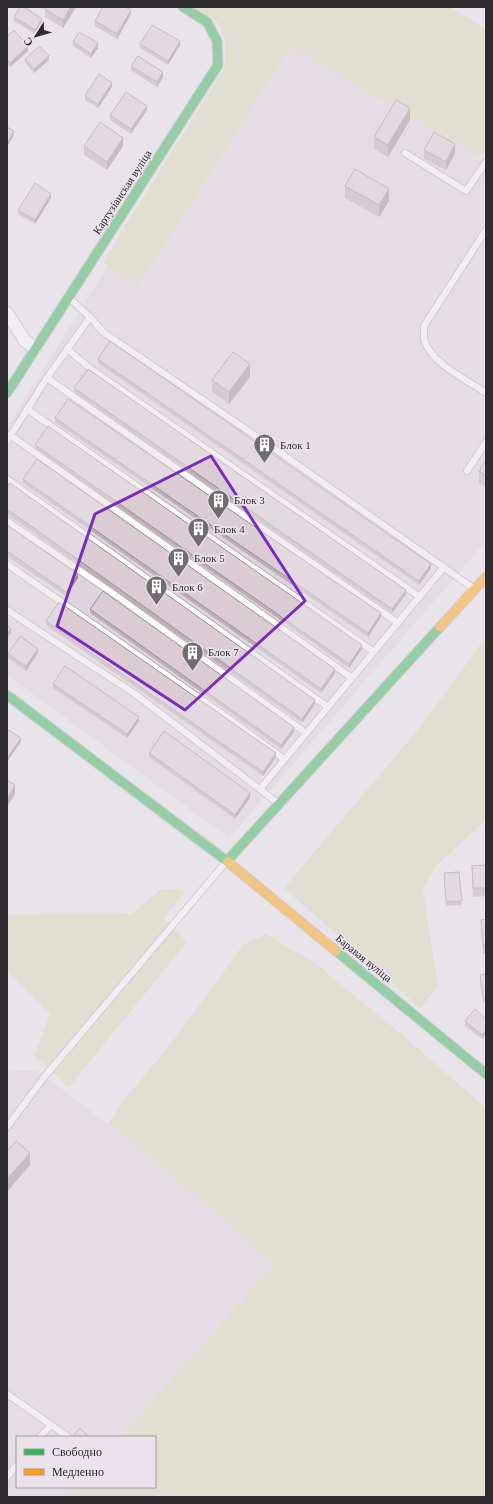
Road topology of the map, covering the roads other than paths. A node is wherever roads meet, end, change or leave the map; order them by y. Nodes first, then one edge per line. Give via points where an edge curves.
1 (183, 7) edge
2 (405, 153) dead end
3 (486, 162) edge
4 (486, 230) edge
5 (68, 297) junction
6 (7, 313) edge
7 (90, 317) junction
8 (35, 348) junction
9 (66, 349) junction
10 (47, 378) junction
11 (7, 393) edge
12 (486, 393) edge
13 (27, 409) junction
14 (9, 438) edge
15 (486, 442) edge
16 (467, 471) dead end
17 (7, 479) edge
18 (7, 522) edge
19 (7, 564) edge
20 (444, 568) junction
21 (486, 577) edge
22 (475, 589) junction
23 (420, 597) junction
24 (7, 610) edge
25 (398, 623) junction
26 (374, 652) junction
27 (352, 678) junction
28 (7, 695) edge
29 (328, 707) junction
30 (306, 733) junction
31 (284, 759) junction
32 (260, 789) junction
33 (279, 804) junction
34 (227, 861) junction
35 (484, 1069) edge
36 (7, 1127) edge
37 (7, 1394) edge
38 (51, 1425) junction
39 (41, 1436) edge
40 (67, 1436) dead end
41 (16, 1466) edge
42 (7, 1477) edge

1 - 5 street, Картузіанская вуліца via 207,22 217,40 218,64
2 - 3 lane via 466,191
4 - 12 lane via 424,326 424,338 440,363
5 - 7 lane
5 - 8 street, Картузіанская вуліца
6 - 8 street via 26,341
7 - 9 lane
7 - 20 lane via 103,332
8 - 11 street, Картузіанская вуліца
9 - 10 lane
9 - 23 lane via 91,369
10 - 13 lane
10 - 25 lane
13 - 14 lane
13 - 26 lane
14 - 27 lane
15 - 16 lane
17 - 29 lane
18 - 30 lane via 111,592
19 - 31 lane
20 - 22 lane
20 - 23 lane
21 - 22 street
22 - 33 street
23 - 25 lane
24 - 32 lane via 135,694
25 - 26 lane
26 - 27 lane
27 - 29 lane
28 - 34 street, Баравая вуліца
29 - 30 lane
30 - 31 lane
31 - 32 lane
32 - 33 lane
33 - 34 street
34 - 35 street, Баравая вуліца
34 - 36 lane via 45,1076
37 - 38 lane
38 - 39 lane
38 - 40 lane
41 - 42 lane

